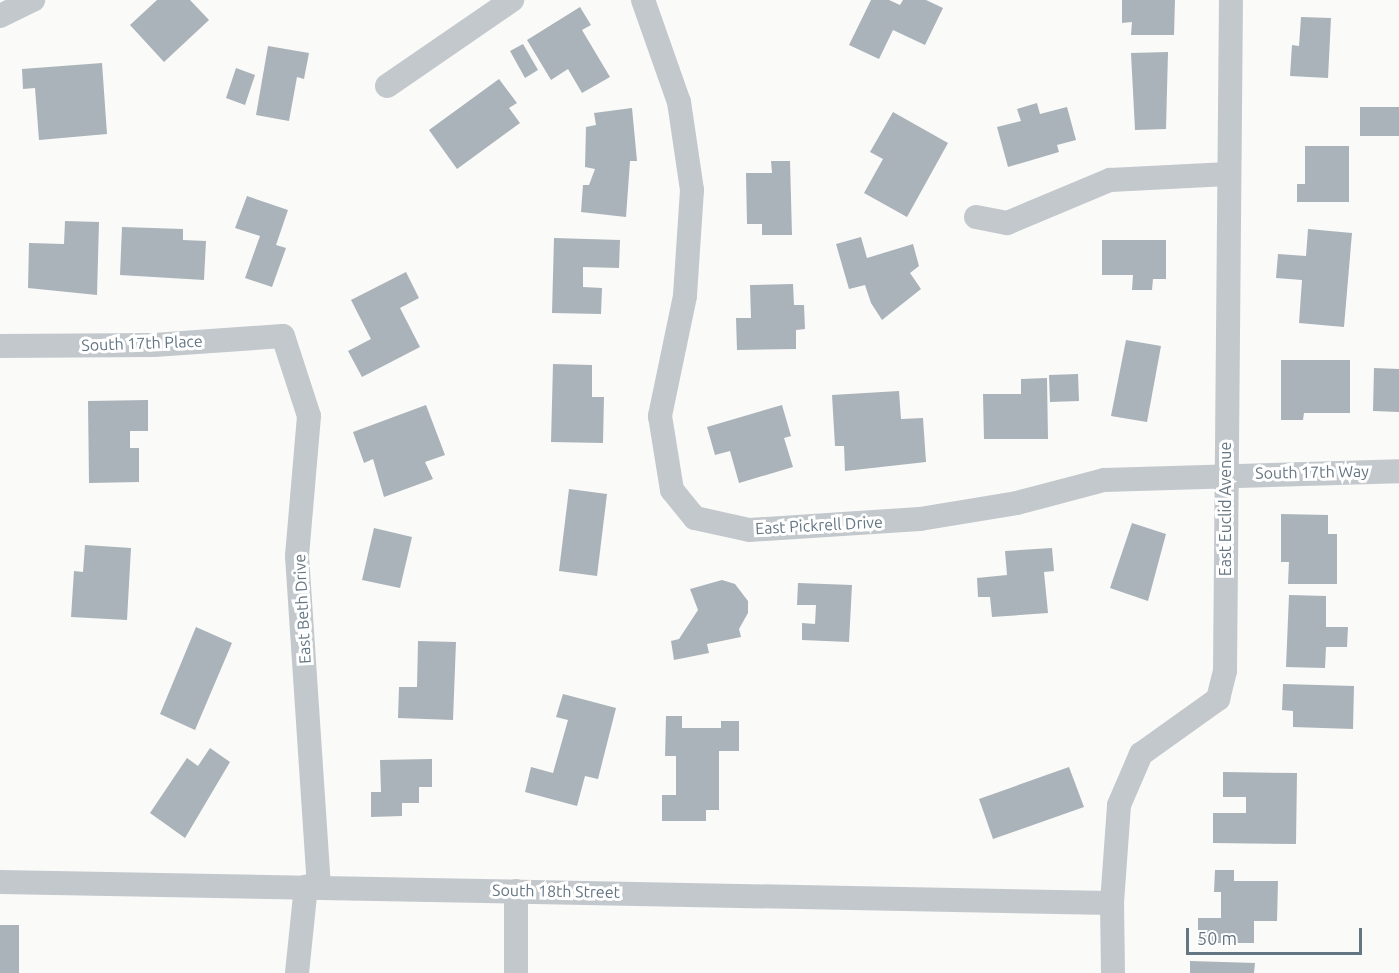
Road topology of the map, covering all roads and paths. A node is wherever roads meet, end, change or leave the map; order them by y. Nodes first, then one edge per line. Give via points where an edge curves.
1 (33, 0) edge
2 (512, 0) edge
3 (643, 0) edge
4 (1231, 0) edge
5 (0, 16) edge
6 (387, 87) dead end
7 (1228, 174) junction
8 (976, 217) dead end
9 (283, 336) joint
10 (0, 346) edge
11 (1399, 471) edge
12 (1226, 474) junction
13 (0, 882) edge
14 (313, 886) junction
15 (516, 891) junction
16 (1112, 903) junction
17 (297, 973) edge
18 (516, 973) edge
19 (1113, 973) edge

1 - 5 street
2 - 6 street
3 - 12 street, East Pickrell Drive via 679,102 692,190 685,296 660,416 672,490 695,518 749,530 920,519 1017,503 1104,480
4 - 7 street, East Euclid Avenue
7 - 8 street via 1110,180 1006,223
7 - 12 street, East Euclid Avenue
9 - 10 street, South 17th Place via 154,345
9 - 14 street, East Beth Drive via 309,416 297,556
11 - 12 street, South 17th Way
12 - 16 street, East Euclid Avenue via 1225,671 1218,699 1141,754 1119,805
13 - 14 street, South 18th Street
14 - 15 street, South 18th Street
14 - 17 street, East Beth Drive
15 - 16 street, South 18th Street
15 - 18 street
16 - 19 street, East Euclid Avenue

